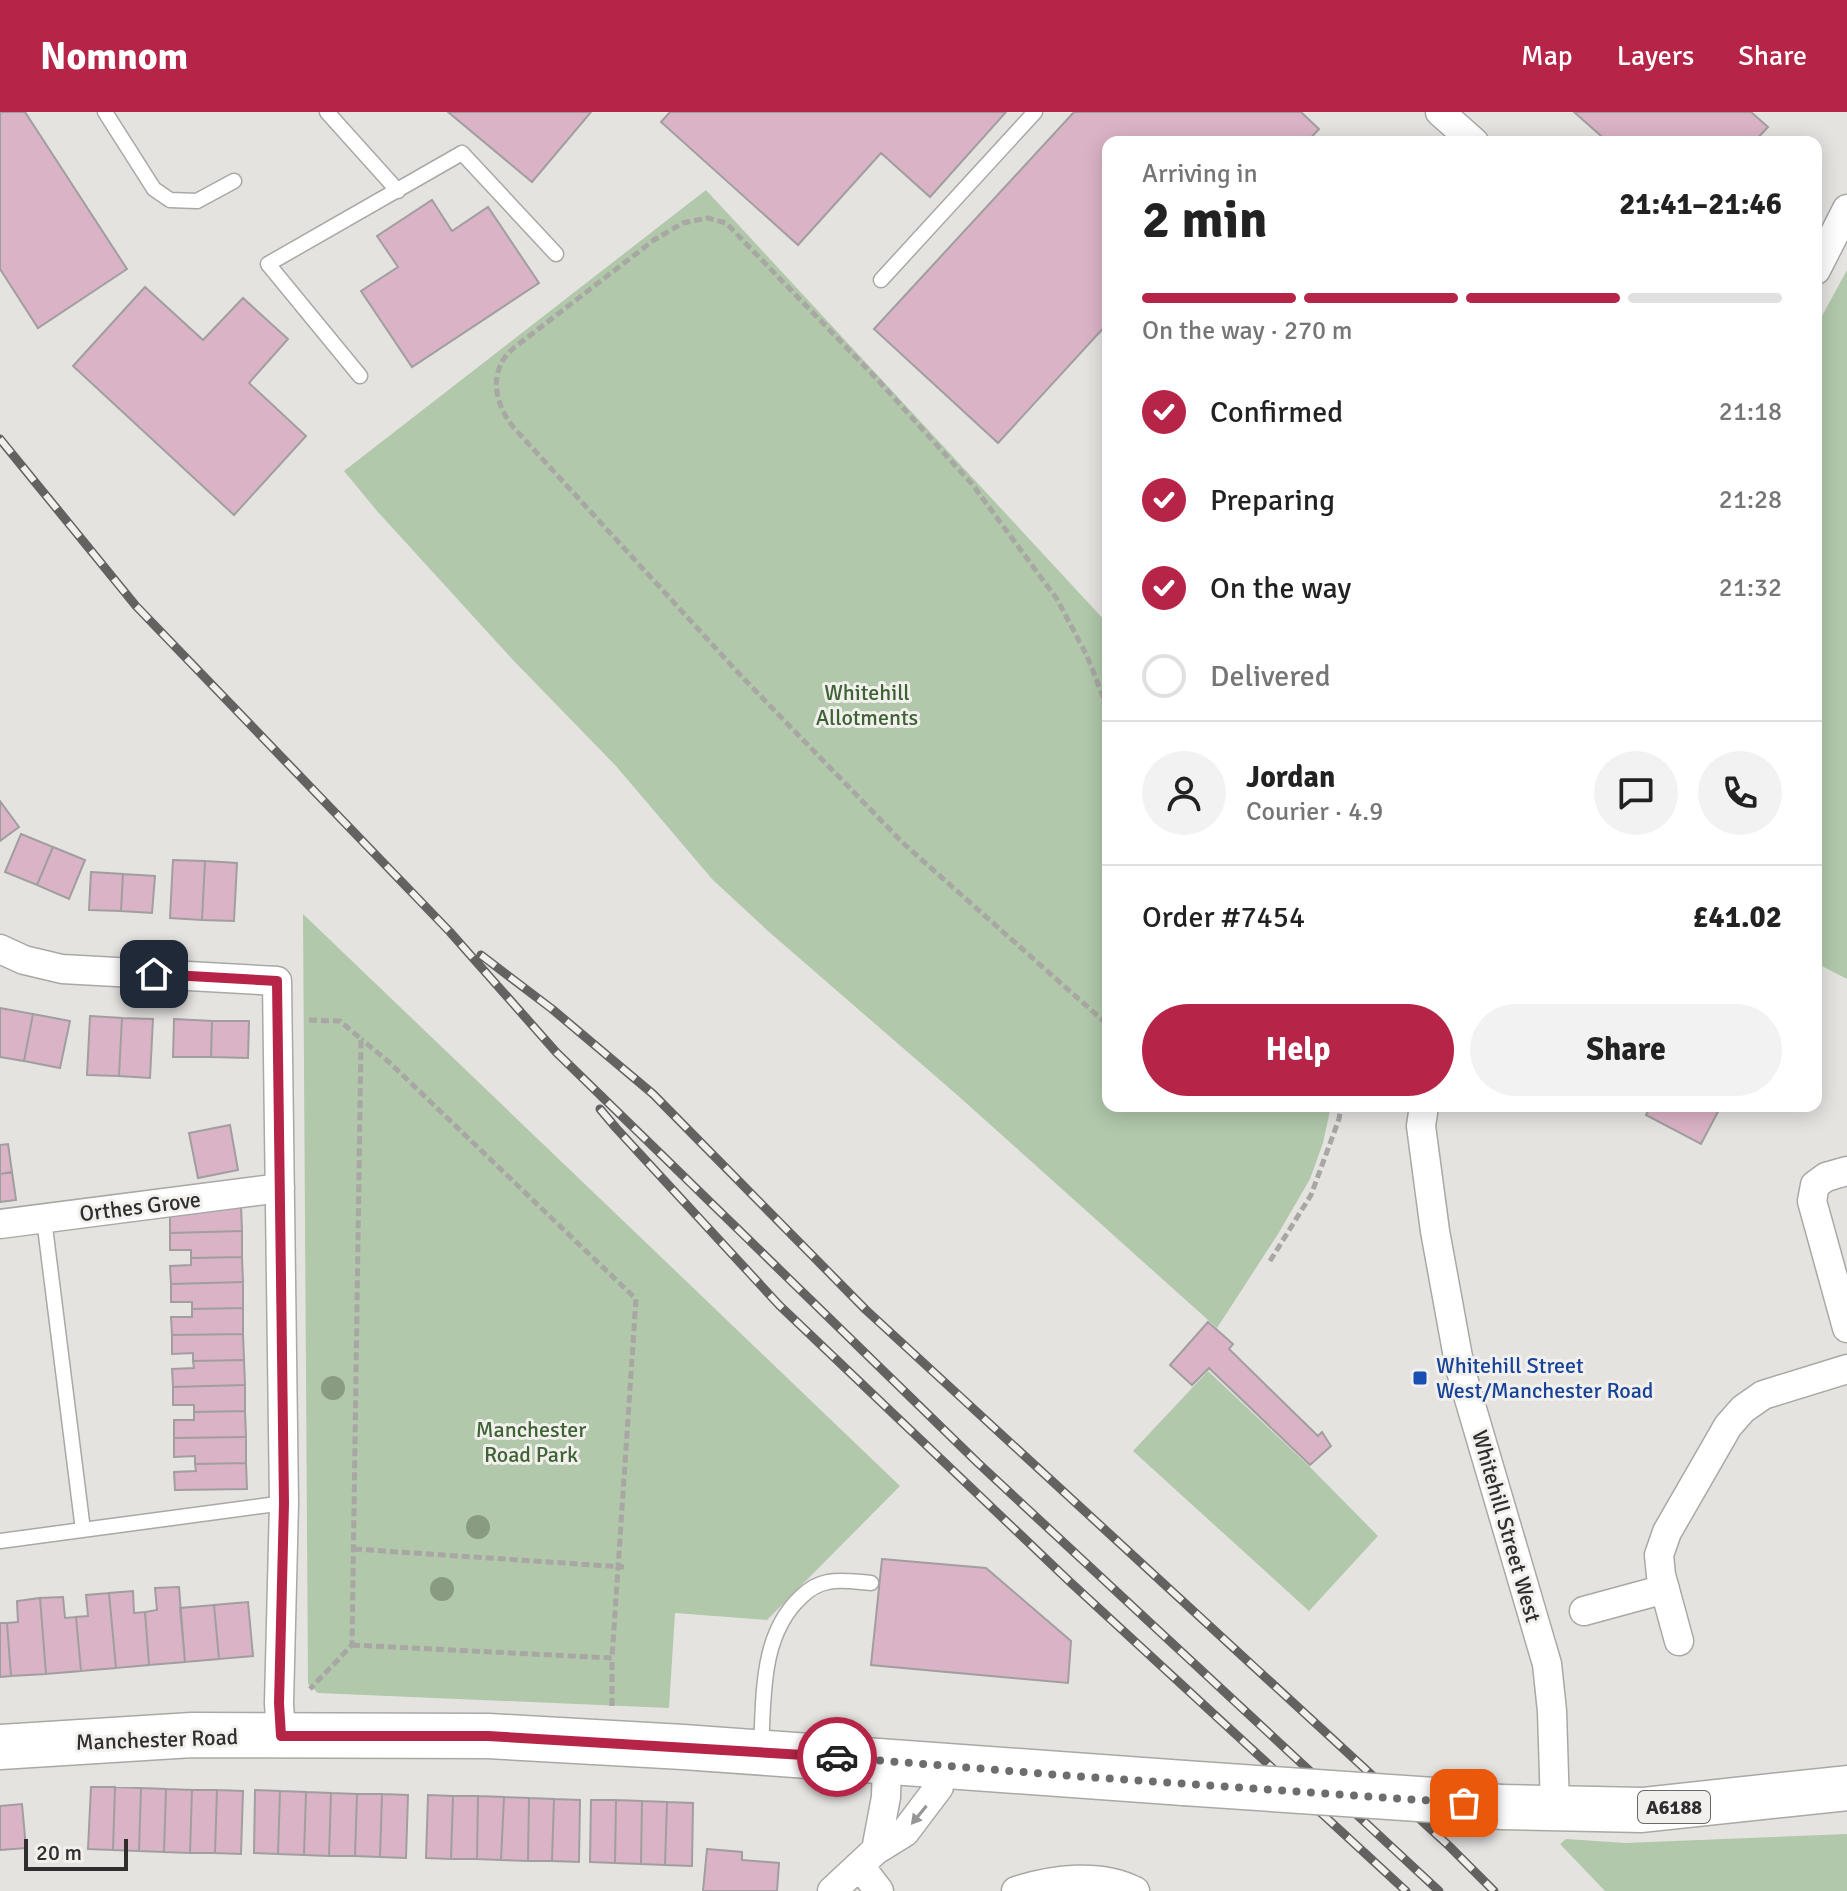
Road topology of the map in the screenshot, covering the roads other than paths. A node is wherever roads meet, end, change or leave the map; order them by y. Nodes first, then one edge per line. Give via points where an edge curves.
1 (105, 112) edge
2 (327, 112) edge
3 (1035, 112) edge
4 (1440, 112) edge
5 (1467, 136) edge
6 (234, 181) dead end
7 (398, 191) junction
8 (1847, 209) edge
9 (556, 254) dead end
10 (1822, 258) edge
11 (881, 280) dead end
12 (360, 376) dead end
13 (0, 949) edge
14 (1423, 1112) edge
15 (1847, 1171) edge
16 (280, 1188) junction
17 (44, 1219) junction
18 (0, 1224) edge
19 (1847, 1328) edge
20 (1847, 1369) edge
21 (284, 1503) junction
22 (83, 1530) junction
23 (0, 1541) edge
24 (871, 1583) dead end
25 (1665, 1589) junction
26 (1584, 1611) dead end
27 (1679, 1641) dead end
28 (280, 1719) junction
29 (0, 1747) edge
30 (761, 1752) junction
31 (887, 1761) junction
32 (940, 1764) junction
33 (1847, 1788) edge
34 (1555, 1807) junction
35 (868, 1858) junction
36 (832, 1891) edge
37 (879, 1891) edge
38 (1016, 1891) edge
39 (1135, 1891) edge

1 - 6 lane via 154,189 170,200 197,201
2 - 7 lane
3 - 11 lane
4 - 5 street
7 - 9 lane via 462,153
7 - 12 lane via 268,264
8 - 10 street
13 - 16 street via 62,969 277,981
14 - 34 street, Whitehill Street West via 1435,1231 1460,1368 1547,1664
15 - 19 street via 1815,1185 1812,1201
16 - 17 street, Orthes Grove
16 - 21 street
17 - 18 street, Orthes Grove
17 - 22 lane
20 - 25 street via 1763,1395 1734,1418 1662,1543 1659,1565
21 - 22 lane
21 - 28 street
22 - 23 lane
24 - 30 lane via 825,1582 790,1608 770,1651
25 - 26 street
25 - 27 street
28 - 29 main road, Manchester Road / A6188 via 192,1735
28 - 30 main road, Manchester Road / A6188
30 - 31 main road, Manchester Road / A6188
31 - 32 main road, Manchester Road / A6188
31 - 35 street via 886,1797
32 - 34 main road, Manchester Road / A6188, bridge
32 -> 35 street via 939,1787 928,1803 905,1832
33 - 34 main road, Manchester Road / A6188 via 1642,1810
35 - 36 street
35 - 37 street
38 - 39 street via 1094,1880

